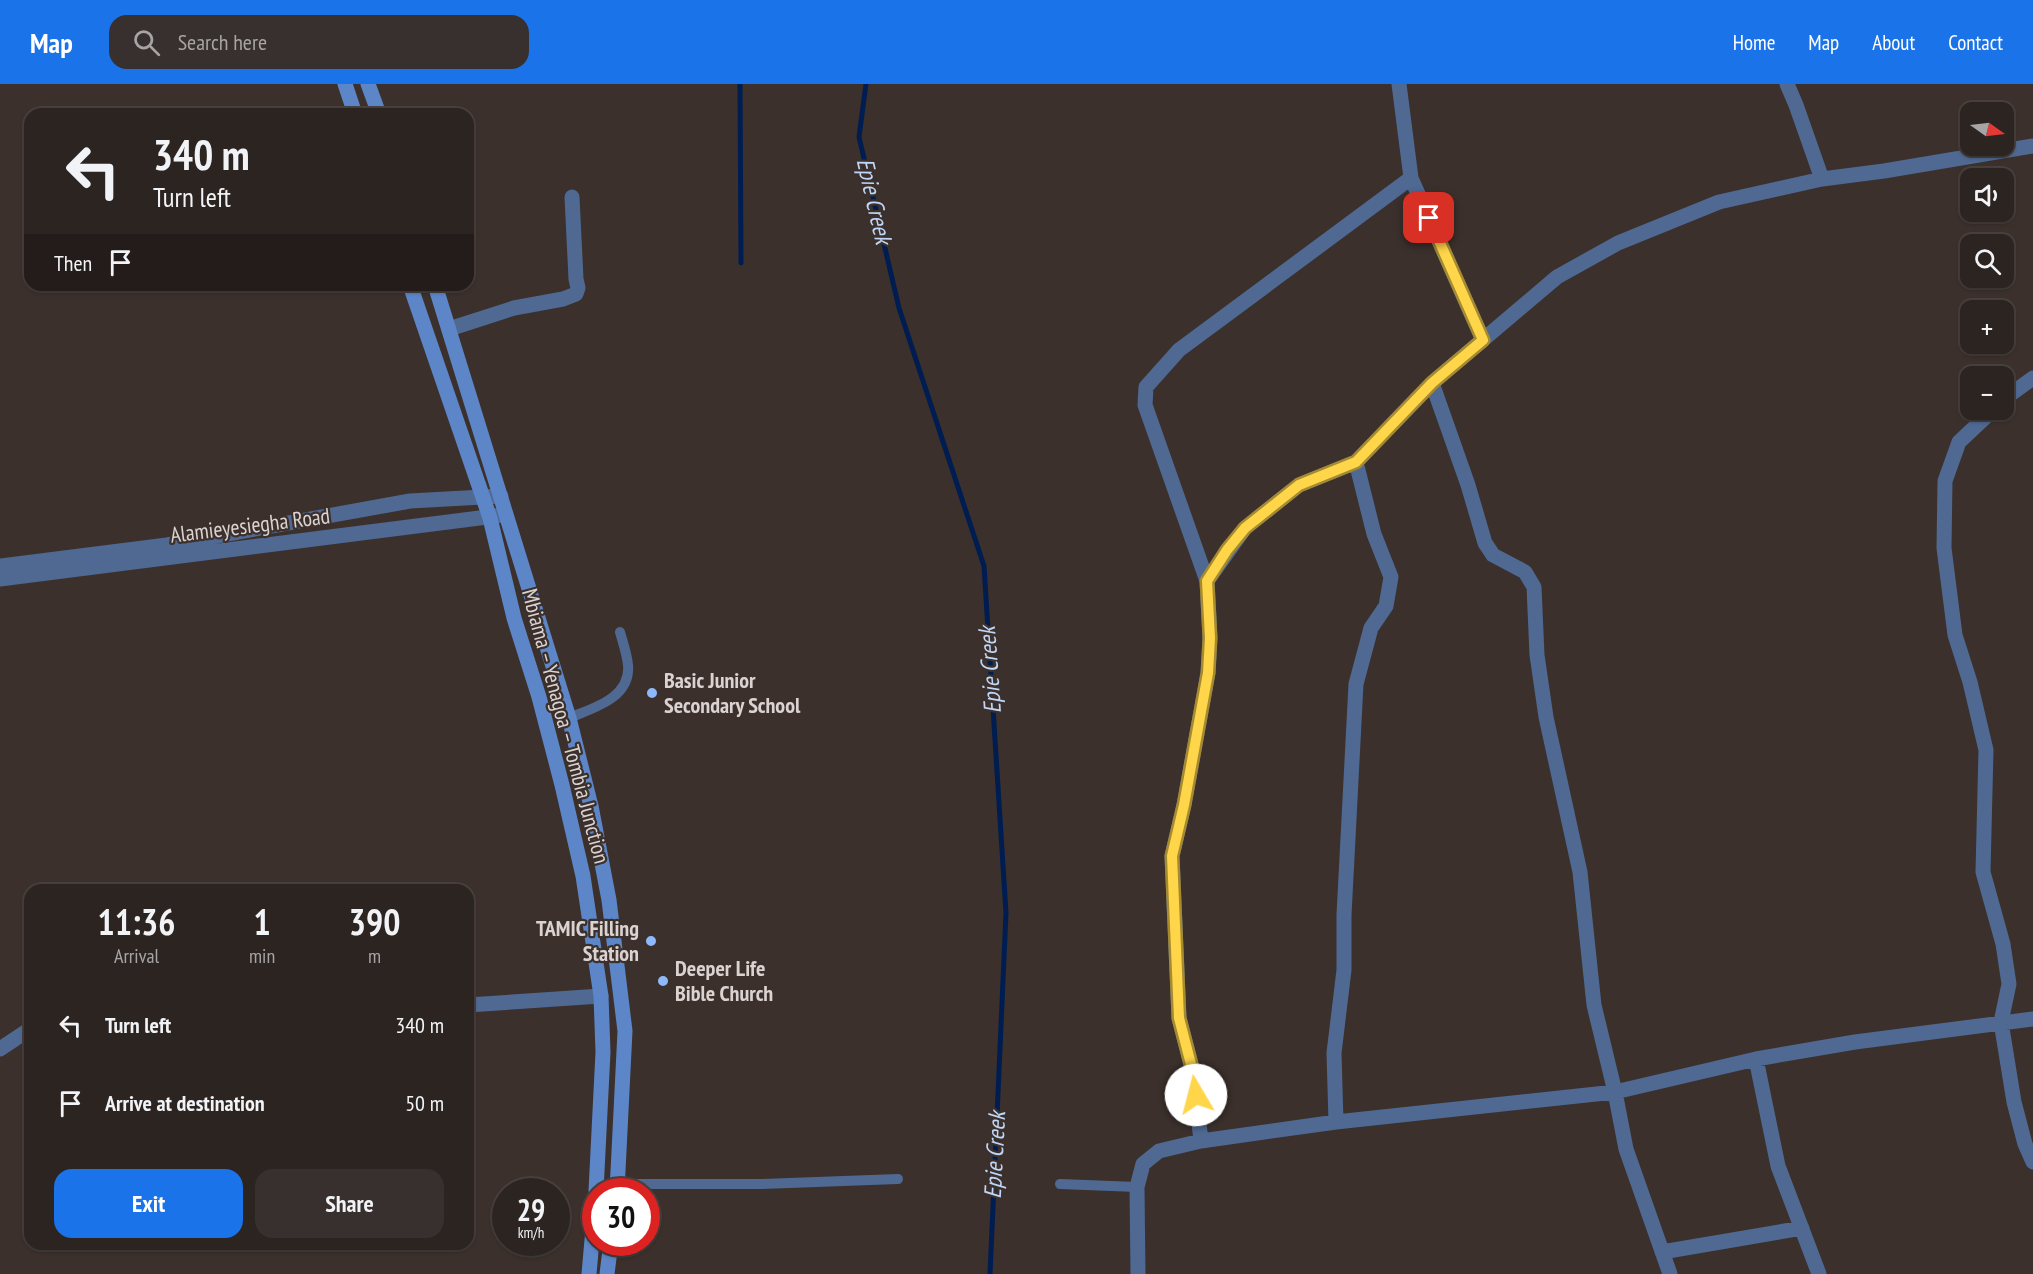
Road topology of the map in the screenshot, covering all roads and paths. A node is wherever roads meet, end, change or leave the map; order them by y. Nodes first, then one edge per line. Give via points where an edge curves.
1 (345, 84) edge
2 (368, 84) edge
3 (1399, 84) edge
4 (1787, 84) edge
5 (353, 108) edge
6 (377, 108) edge
7 (2033, 146) edge
8 (1411, 178) junction
9 (1822, 179) junction
10 (572, 197) dead end
11 (412, 291) edge
12 (437, 291) edge
13 (449, 328) junction
14 (1483, 340) junction
15 (2033, 378) edge
16 (1432, 383) junction
17 (2014, 392) edge
18 (1982, 420) edge
19 (1356, 462) junction
20 (482, 496) junction
21 (501, 496) junction
22 (506, 514) junction
23 (490, 518) junction
24 (0, 566) edge
25 (0, 579) edge
26 (1207, 581) junction
27 (620, 632) dead end
28 (569, 718) junction
29 (601, 996) junction
30 (474, 1005) edge
31 (2033, 1019) edge
32 (2001, 1022) junction
33 (24, 1033) edge
34 (0, 1049) edge
35 (1756, 1059) junction
36 (1615, 1092) junction
37 (1336, 1122) junction
38 (1201, 1141) junction
39 (2033, 1162) edge
40 (597, 1178) edge
41 (618, 1178) edge
42 (898, 1179) dead end
43 (1060, 1184) dead end
44 (1137, 1186) junction
45 (660, 1187) edge
46 (1802, 1228) junction
47 (1662, 1252) junction
48 (591, 1256) edge
49 (609, 1256) edge
50 (589, 1274) edge
51 (607, 1274) edge
52 (1138, 1274) edge
53 (1670, 1274) edge
54 (1819, 1274) edge

1 - 5 main road
2 - 6 main road
3 - 8 street
4 - 9 street
7 - 9 street
8 - 14 street
8 - 26 street via 1179,350 1146,387 1145,405
9 - 14 street via 1719,202 1618,243 1557,277
10 - 13 street via 576,294
11 - 20 main road, Mbiama – Yenagoa – Tombia Junction
12 - 13 main road, Mbiama – Yenagoa – Tombia Junction
13 - 21 main road, Mbiama – Yenagoa – Tombia Junction
14 - 16 street
15 - 17 street
16 - 19 street
16 - 36 street via 1485,543 1493,555 1525,572 1533,587 1545,706 1580,872 1594,1005
18 - 32 street via 1959,442 1945,482 1944,548 1955,635 1986,750 1983,872 2003,944 2009,984
19 - 26 street via 1299,485 1245,528
19 - 37 street via 1374,534 1391,577 1386,606 1371,628 1356,684 1344,970 1334,1053
20 - 21 street, Alamieyesiegha Road
20 - 23 main road, Mbiama – Yenagoa – Tombia Junction
20 - 24 street, Alamieyesiegha Road via 410,501 167,545
21 - 22 main road, Mbiama – Yenagoa – Tombia Junction
22 - 23 street, Alamieyesiegha Road
22 - 28 main road, Mbiama – Yenagoa – Tombia Junction
23 - 25 street, Alamieyesiegha Road
23 - 29 main road, Mbiama – Yenagoa – Tombia Junction via 562,785 583,876
26 - 38 street via 1208,673 1172,856 1179,1018 1193,1072
27 - 28 lane via 628,665 624,686 609,701
28 - 41 main road, Mbiama – Yenagoa – Tombia Junction via 609,900 625,1031
29 - 30 street
29 - 40 main road, Mbiama – Yenagoa – Tombia Junction via 603,1052
31 - 32 street
32 - 35 street
32 - 39 street via 2014,1102
33 - 34 street
35 - 36 street
35 - 46 street via 1778,1166
36 - 37 street
36 - 47 street via 1626,1149
37 - 38 street
38 - 44 street via 1159,1151 1143,1164
42 - 45 lane
43 - 44 lane
44 - 52 street
46 - 47 street
46 - 54 street
47 - 53 street
48 - 50 main road, Mbiama – Yenagoa – Tombia Junction
49 - 51 main road

